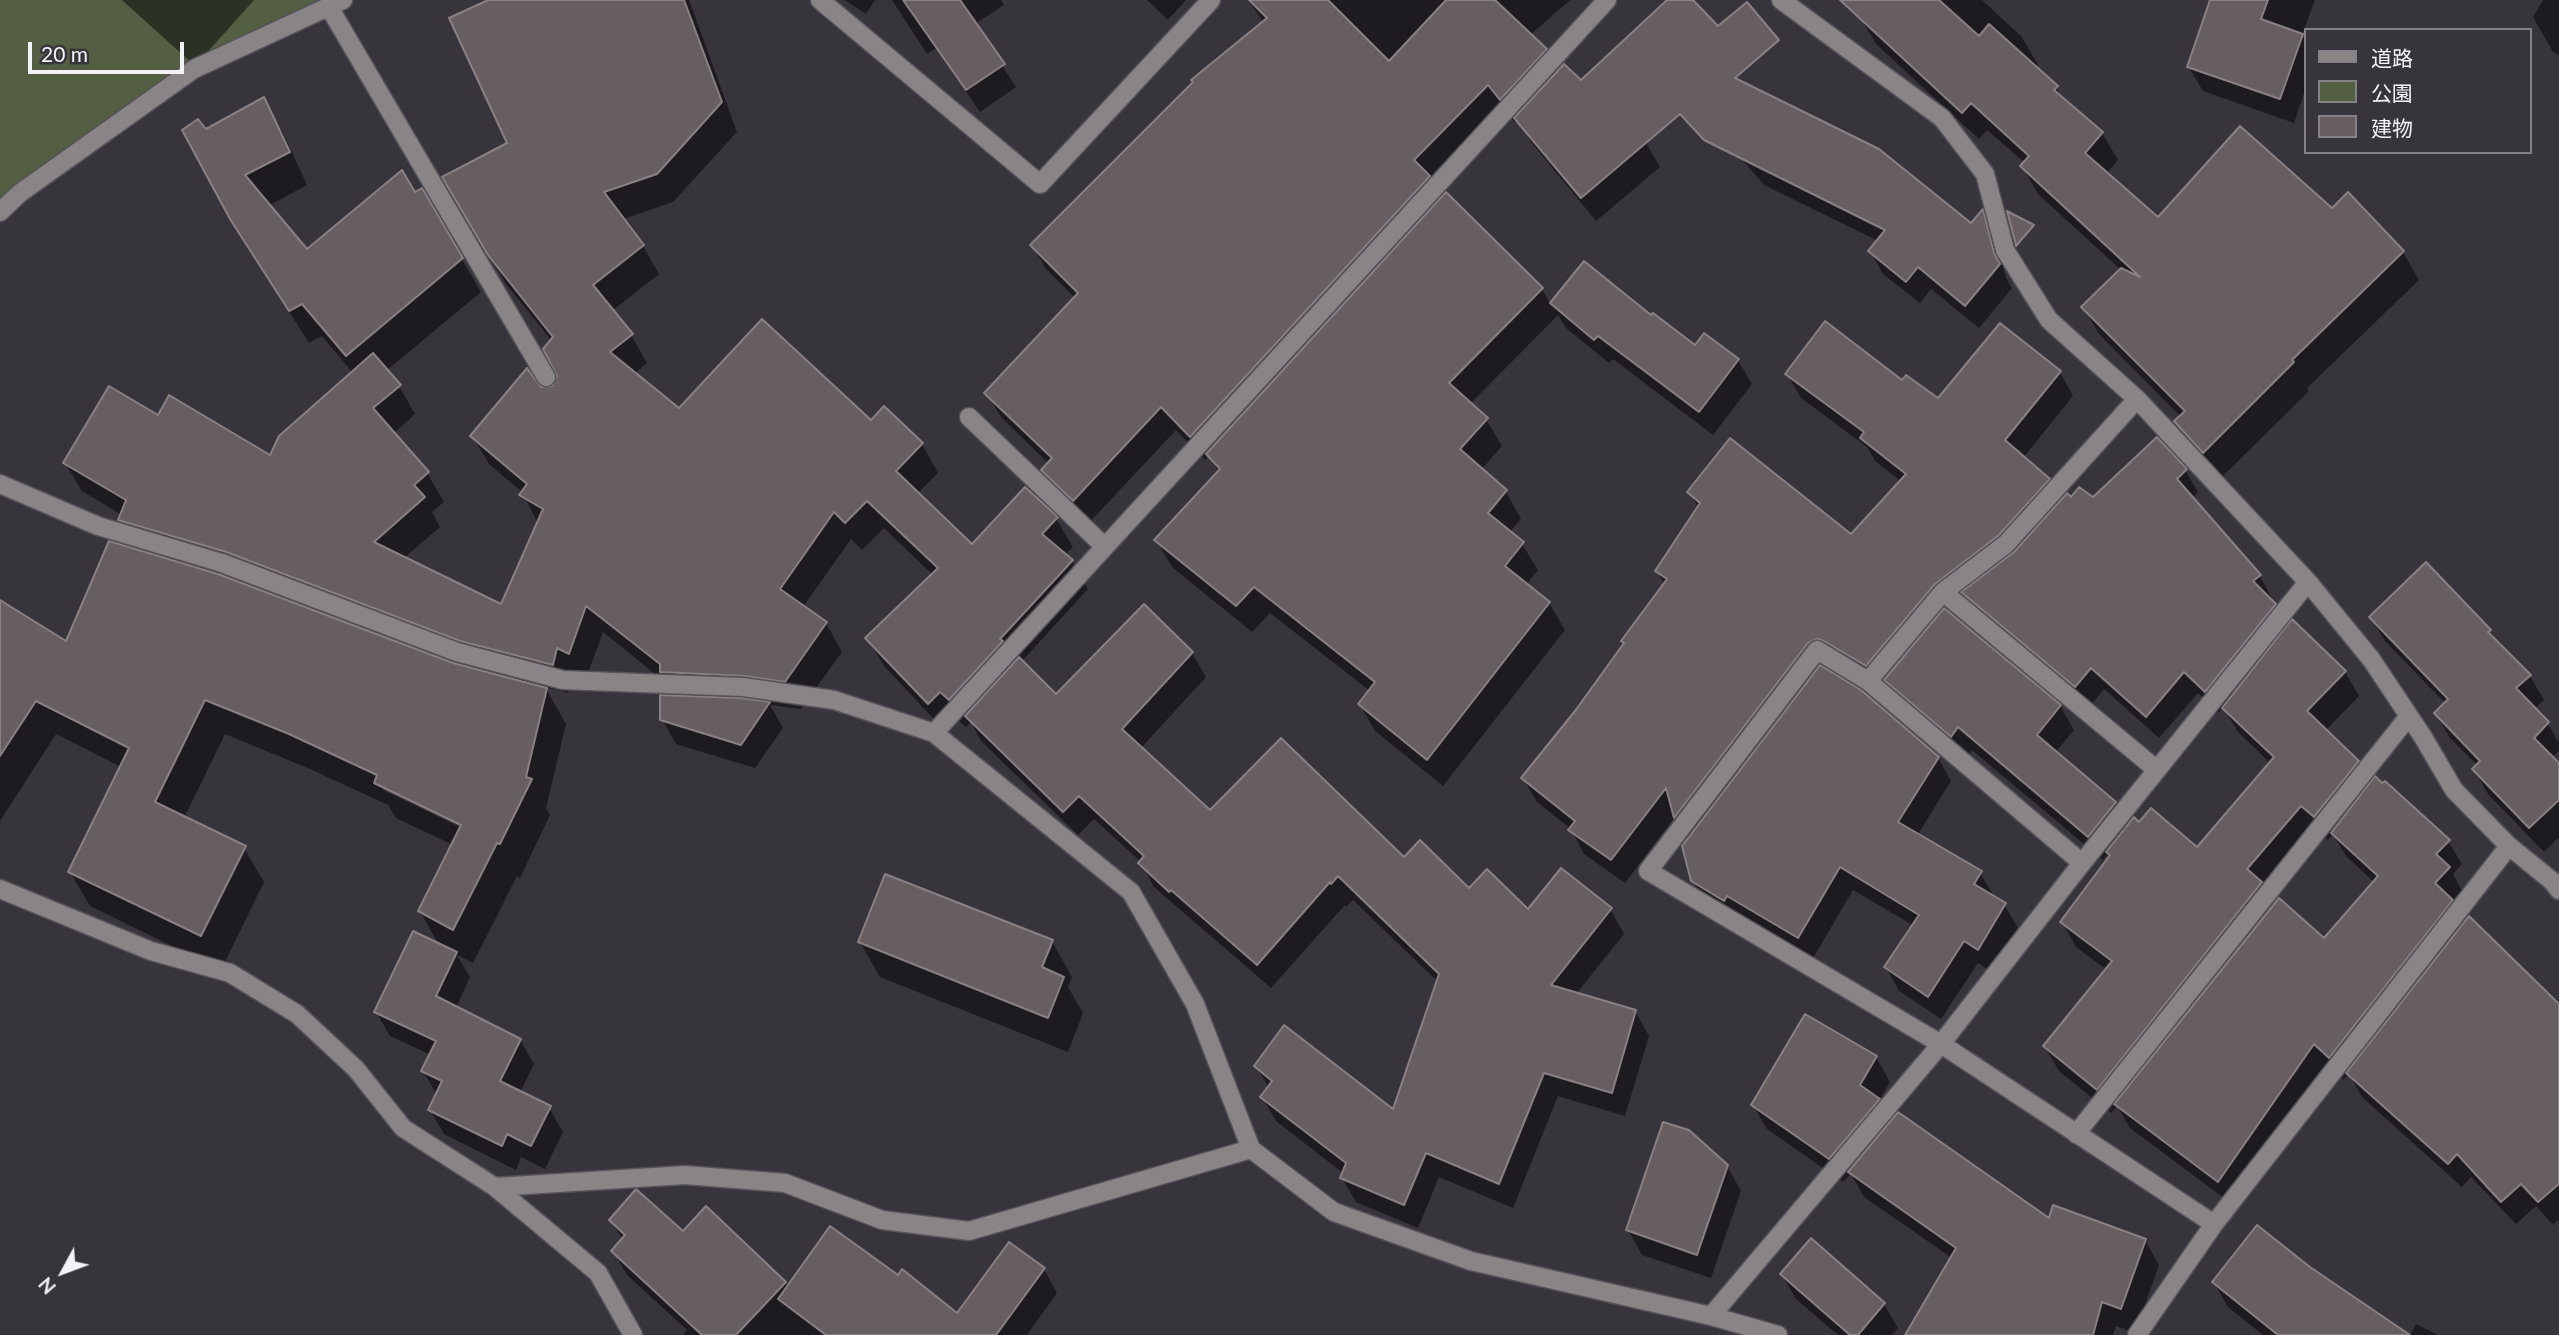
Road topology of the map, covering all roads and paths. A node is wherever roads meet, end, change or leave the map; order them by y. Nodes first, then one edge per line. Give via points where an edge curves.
1 (820, 0) edge
2 (1211, 0) edge
3 (1607, 0) edge
4 (336, 3) edge
5 (1792, 3) edge
6 (0, 212) edge
7 (546, 377) dead end
8 (2137, 399) junction
9 (969, 417) dead end
10 (0, 484) edge
11 (1105, 547) junction
12 (2308, 582) junction
13 (1942, 592) junction
14 (1868, 681) junction
15 (2409, 716) junction
16 (934, 733) junction
17 (2157, 771) junction
18 (2509, 846) junction
19 (2082, 863) junction
20 (2557, 880) edge
21 (0, 889) edge
22 (1941, 1044) junction
23 (2076, 1134) junction
24 (1251, 1149) junction
25 (495, 1187) junction
26 (2214, 1224) junction
27 (1711, 1316) junction
28 (634, 1335) edge
29 (1778, 1335) edge
30 (2137, 1335) edge

1 - 2 street via 1040,184
3 - 11 street
4 - 6 street via 194,69
4 - 7 street
5 - 8 street via 1942,118 1985,174 2005,250 2049,320
8 - 12 street
8 - 13 street via 2006,544
9 - 11 street
10 - 16 street via 98,526 222,563 457,652 549,677 743,687 834,700
11 - 16 street
12 - 15 street via 2371,659
12 - 17 street
13 - 14 street
13 - 17 street
14 - 19 street
14 - 22 street via 1816,650 1648,871
15 - 18 street via 2454,790
15 - 23 street
16 - 24 street via 1131,892 1195,1004
17 - 19 street
18 - 20 street
18 - 26 street
19 - 22 street
21 - 25 street via 151,951 230,973 275,1000 297,1014 356,1069 403,1128
22 - 23 street
22 - 27 street
23 - 26 street
24 - 25 street via 969,1231 882,1220 785,1183 685,1175
24 - 27 street via 1334,1212 1471,1261
25 - 28 street via 598,1273
26 - 30 street
27 - 29 street

